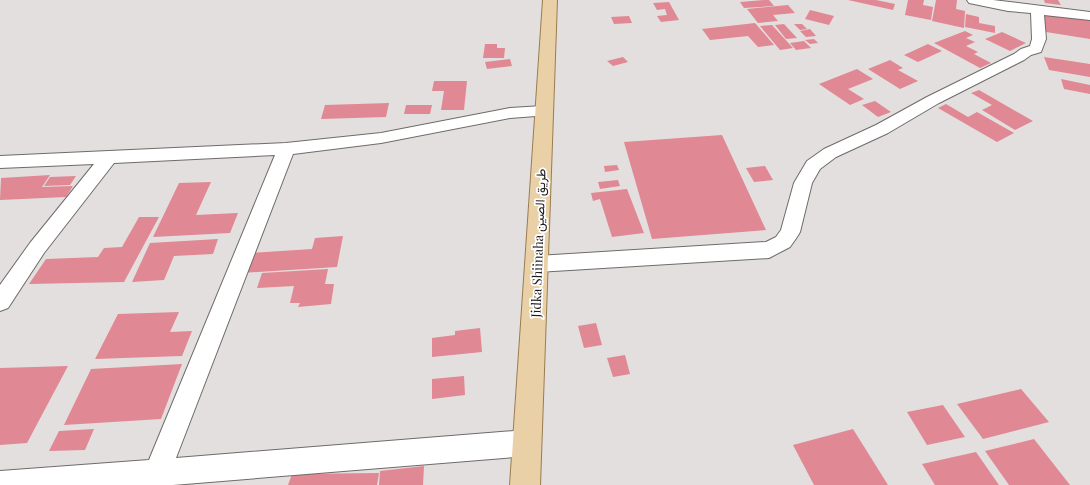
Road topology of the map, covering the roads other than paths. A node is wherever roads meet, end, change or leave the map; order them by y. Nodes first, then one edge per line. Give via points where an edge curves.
1 (550, 0) edge
2 (974, 0) edge
3 (1037, 10) junction
4 (1090, 16) edge
5 (543, 111) junction
6 (286, 149) junction
7 (110, 156) junction
8 (0, 162) edge
9 (537, 264) junction
10 (9, 275) edge
11 (0, 302) edge
12 (527, 443) junction
13 (154, 479) edge
14 (0, 484) edge
15 (525, 485) edge

1 - 5 main road, Jidka Shiinaha طريق الصين
2 - 3 street
3 - 4 street
3 - 9 street via 1039,39 1036,49 933,100 882,129 830,153 813,165 802,183 790,232 783,242 769,250
5 - 6 street via 510,113 382,138
5 - 9 main road, Jidka Shiinaha طريق الصين
6 - 7 street
6 - 13 street
7 - 8 street
7 - 10 street via 38,248
9 - 12 main road, Jidka Shiinaha طريق الصين
10 - 11 street
12 - 13 street
12 - 15 main road, Jidka Shiinaha طريق الصين
13 - 14 street

